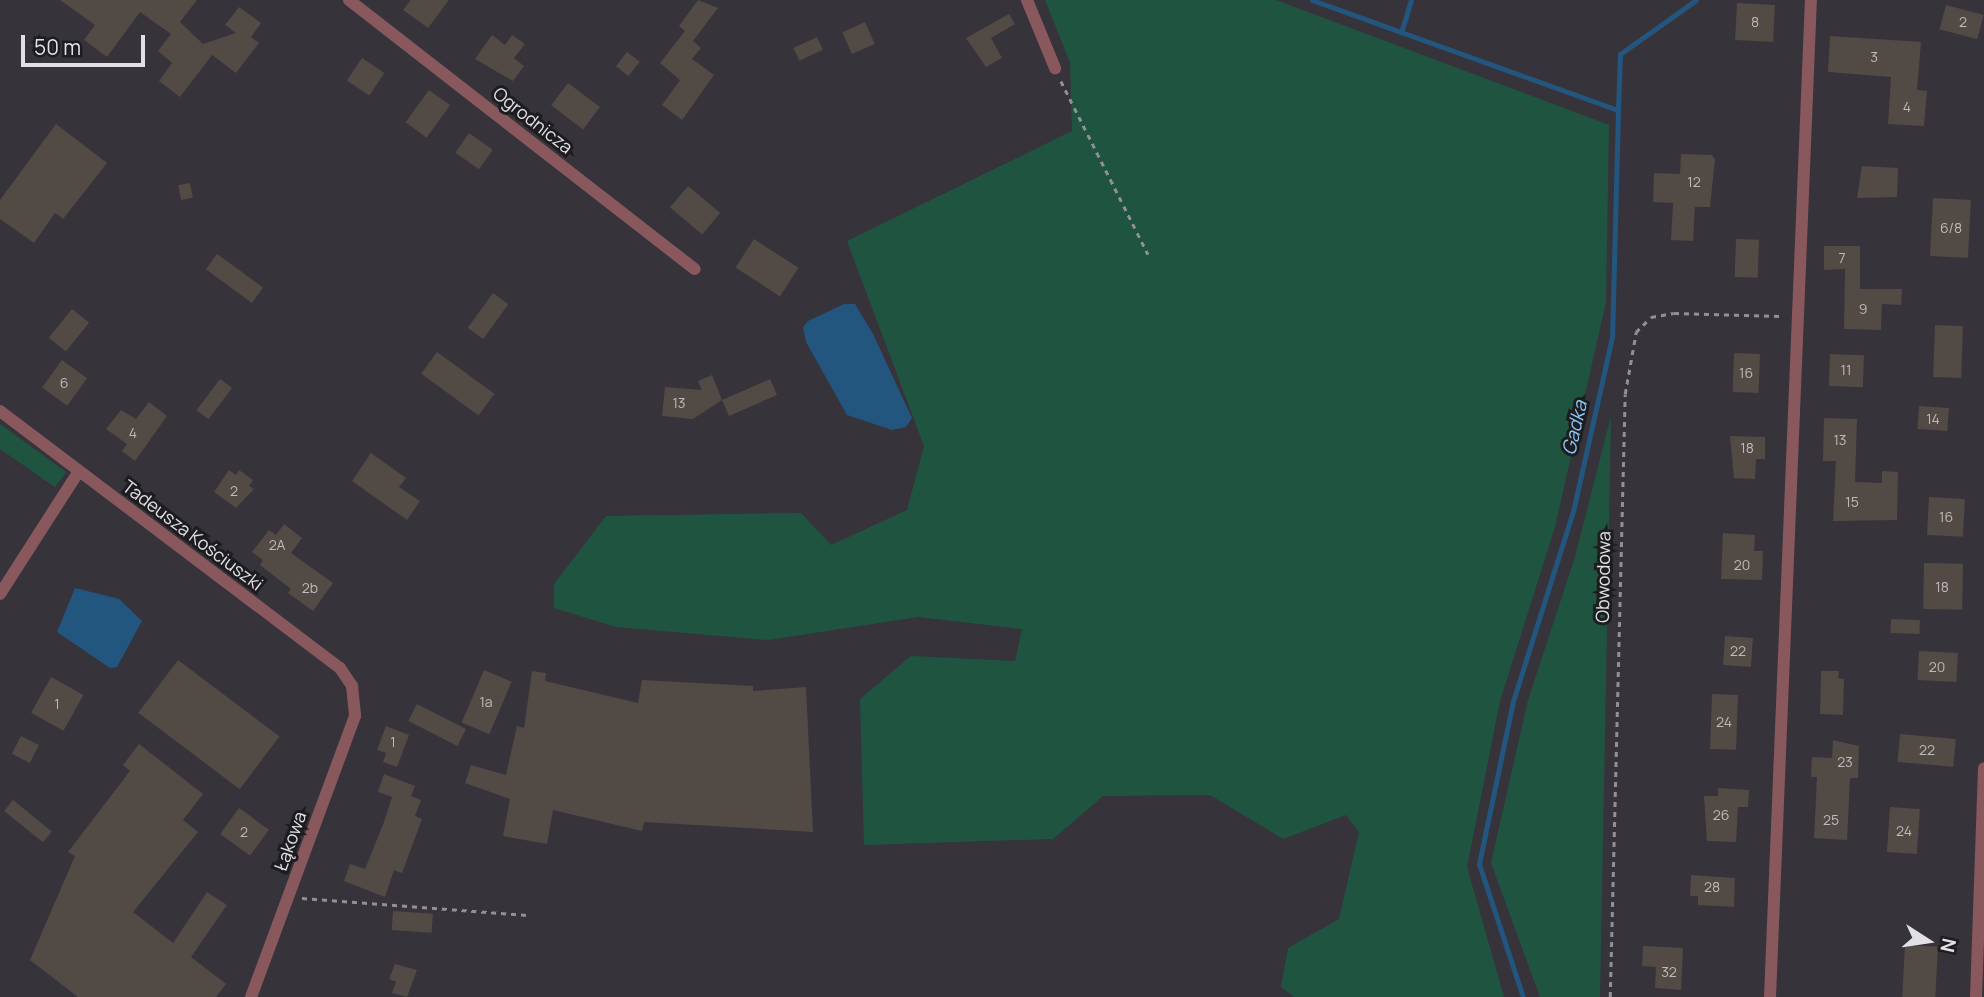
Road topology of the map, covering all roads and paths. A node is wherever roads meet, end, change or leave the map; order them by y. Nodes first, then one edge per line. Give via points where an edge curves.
1 (349, 0) edge
2 (1027, 0) edge
3 (1811, 0) edge
4 (1055, 68) joint
5 (1148, 254) dead end
6 (695, 269) dead end
7 (1802, 316) junction
8 (0, 411) edge
9 (79, 471) junction
10 (0, 594) edge
11 (355, 695) joint
12 (1984, 768) edge
13 (288, 896) junction
14 (527, 915) dead end
15 (251, 997) edge
16 (1610, 997) edge
17 (1770, 997) edge
18 (1976, 997) edge

1 - 6 street, Ogrodnicza
2 - 4 street
3 - 7 street
4 - 5 path
7 - 16 path, Obwodowa via 1674,313 1651,317 1636,332 1625,394
7 - 17 street
8 - 9 street, Tadeusza Kościuszki
9 - 10 street
9 - 11 street, Tadeusza Kościuszki via 340,668
11 - 13 street, Łąkowa via 355,716
12 - 18 street
13 - 14 path
13 - 15 street, Łąkowa

